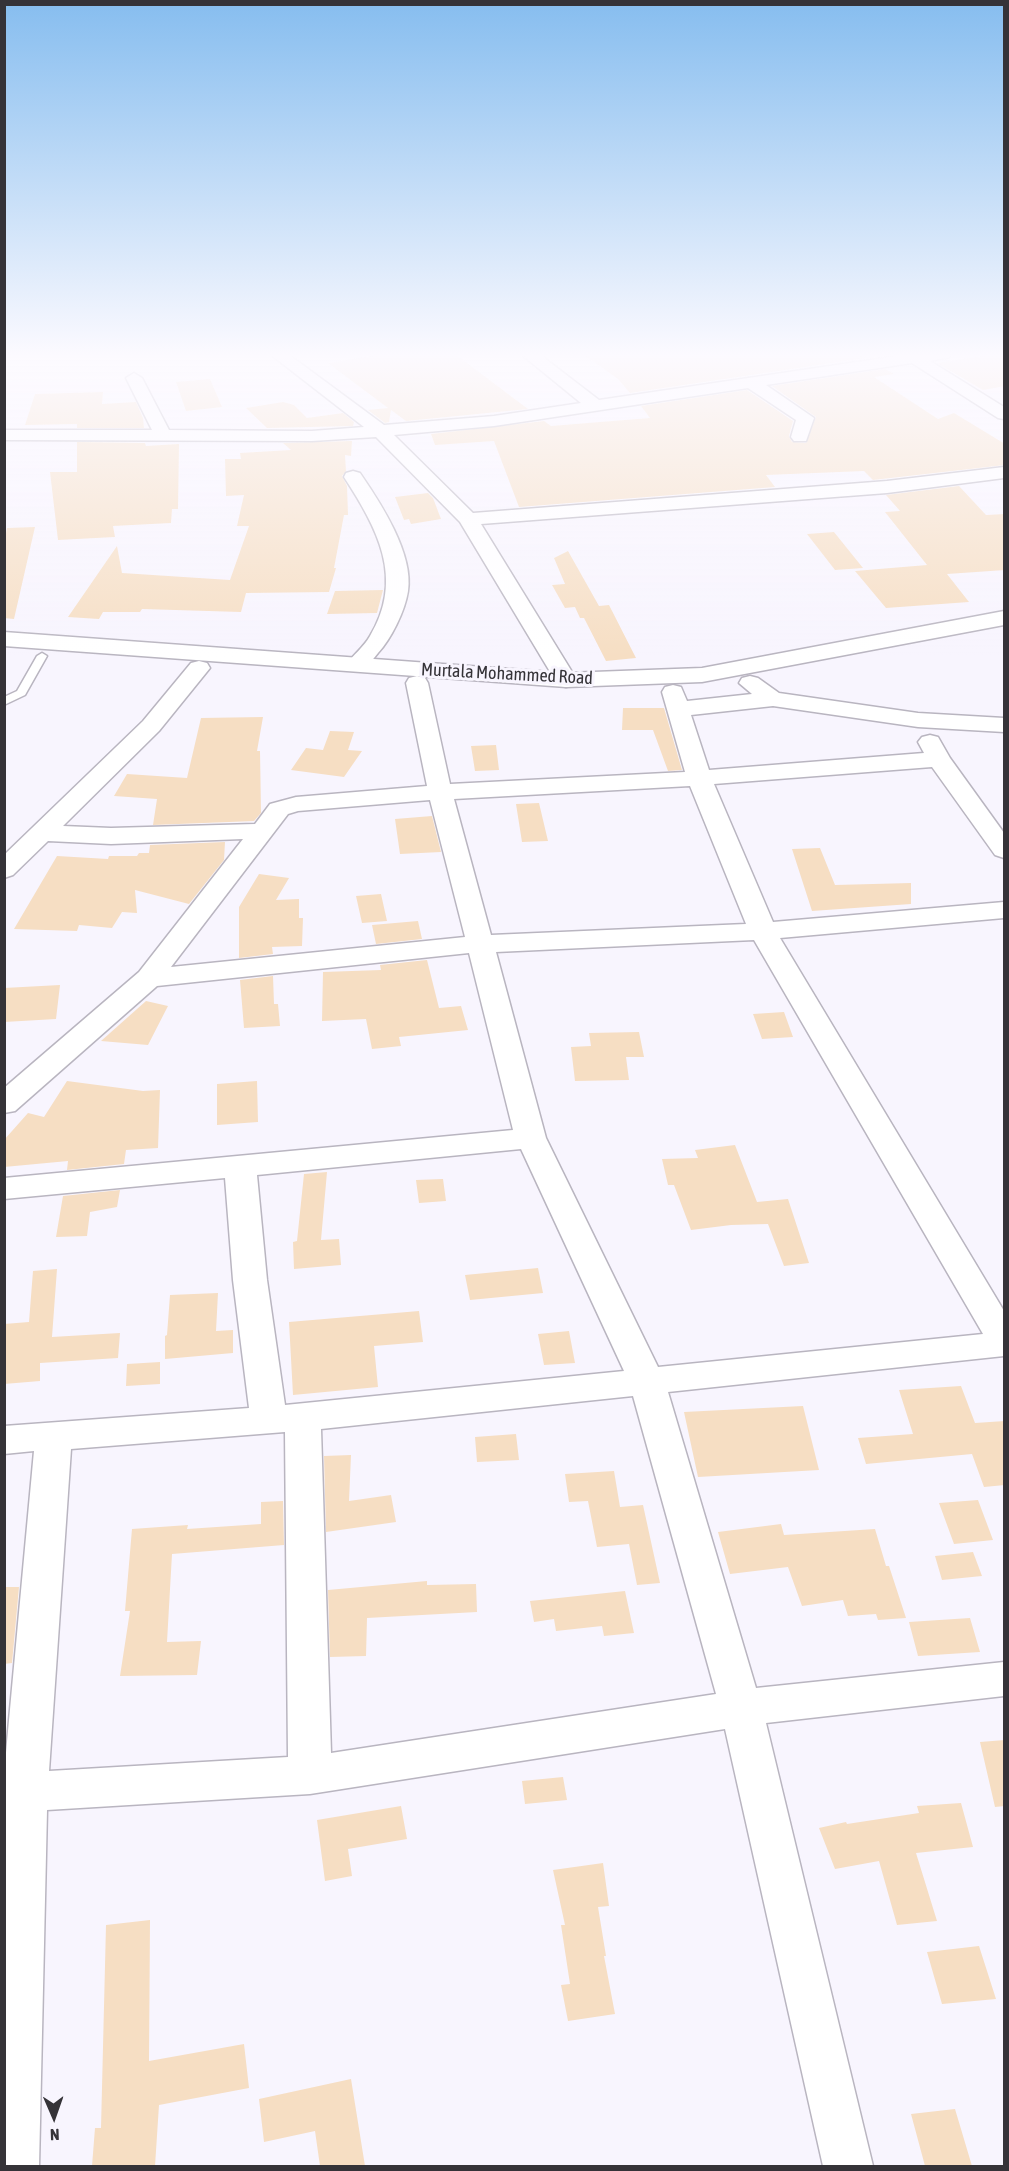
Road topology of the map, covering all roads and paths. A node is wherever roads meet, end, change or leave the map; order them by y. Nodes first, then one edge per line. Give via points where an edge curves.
1 (404, 455) edge
2 (1005, 473) edge
3 (353, 477) dead end
4 (468, 519) junction
5 (1005, 618) edge
6 (1005, 636) edge
7 (4, 639) edge
8 (4, 653) edge
9 (42, 656) junction
10 (357, 665) junction
11 (199, 668) junction
12 (566, 680) junction
13 (508, 682) junction
14 (417, 683) junction
15 (750, 683) junction
16 (773, 699) junction
17 (676, 700) junction
18 (4, 702) edge
19 (918, 720) junction
20 (1005, 725) edge
21 (939, 759) junction
22 (699, 778) junction
23 (440, 792) junction
24 (261, 831) junction
25 (41, 833) junction
26 (1005, 850) edge
27 (4, 870) edge
28 (1005, 910) edge
29 (763, 931) junction
30 (481, 944) junction
31 (149, 978) junction
32 (4, 1104) edge
33 (531, 1138) junction
34 (240, 1166) junction
35 (4, 1189) edge
36 (1005, 1342) edge
37 (647, 1382) junction
38 (286, 1418) junction
39 (54, 1435) junction
40 (4, 1440) edge
41 (1005, 1679) edge
42 (741, 1708) junction
43 (310, 1775) junction
44 (15, 1792) edge
45 (14, 2166) edge
46 (848, 2166) edge

1 - 4 street
2 - 4 street via 887,487
3 - 10 street via 396,556 398,591 380,638
4 - 12 street
5 - 12 main road, Murtala Mohammed Road via 702,675
6 - 15 main road, Murtala Mohammed Road
7 - 10 main road, Murtala Mohammed Road
8 - 9 main road, Murtala Mohammed Road
9 - 11 main road, Murtala Mohammed Road
9 - 18 lane via 21,693
10 - 13 main road, Murtala Mohammed Road
11 - 14 main road, Murtala Mohammed Road
11 - 25 street via 151,726
12 - 13 main road, Murtala Mohammed Road
13 - 14 main road, Murtala Mohammed Road
13 - 17 main road, Murtala Mohammed Road
14 - 23 street
15 - 16 street
15 - 17 main road, Murtala Mohammed Road
16 - 17 street
16 - 19 street
17 - 22 street
19 - 20 street
19 - 21 street
21 - 22 street
21 - 26 street
22 - 23 street
22 - 29 street
23 - 24 street via 296,804 279,809
23 - 30 street
24 - 25 street via 111,836
24 - 31 street
25 - 27 street
28 - 29 street
29 - 30 street
29 - 36 street
30 - 31 street
30 - 33 street
31 - 32 street
33 - 34 street
33 - 37 street
34 - 35 street
34 - 38 street via 250,1280
36 - 37 street
37 - 38 street
37 - 42 street
38 - 39 street
38 - 43 street
39 - 40 street
39 - 44 street
41 - 42 street
42 - 43 street
42 - 46 street
43 - 44 street
44 - 45 street

